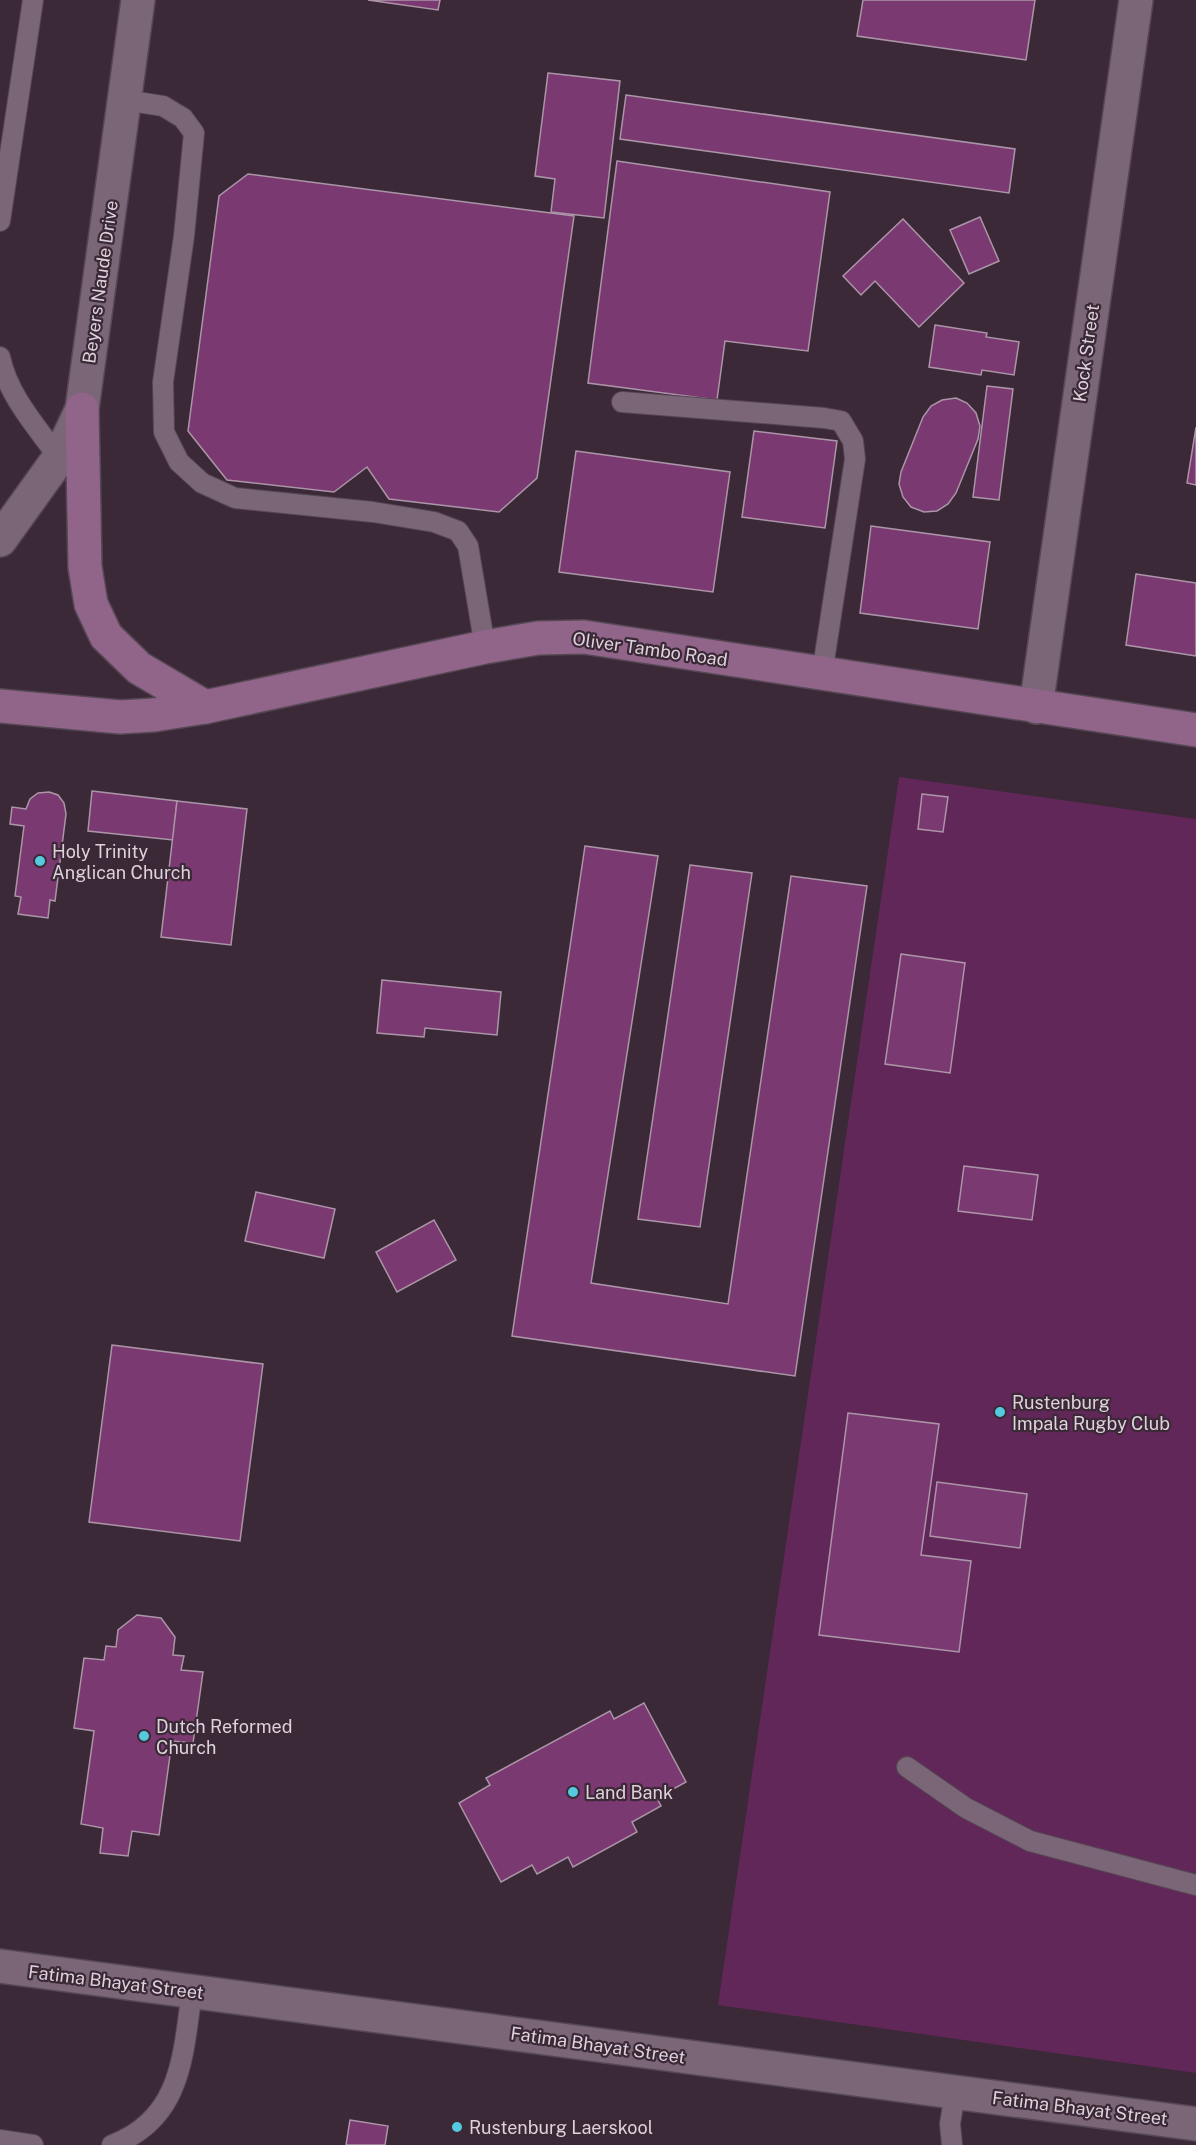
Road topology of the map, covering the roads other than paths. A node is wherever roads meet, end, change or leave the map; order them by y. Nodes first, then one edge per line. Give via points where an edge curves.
1 (33, 0) edge
2 (138, 0) edge
3 (1136, 0) edge
4 (124, 100) junction
5 (0, 221) edge
6 (0, 357) edge
7 (622, 402) dead end
8 (82, 409) junction
9 (59, 458) junction
10 (0, 540) edge
11 (485, 647) junction
12 (822, 674) junction
13 (0, 706) edge
14 (205, 707) junction
15 (1036, 707) junction
16 (1196, 730) edge
17 (907, 1767) dead end
18 (1196, 1885) edge
19 (0, 1966) edge
20 (192, 1991) junction
21 (956, 2092) junction
22 (1196, 2124) edge
23 (0, 2140) edge
24 (123, 2143) edge
25 (33, 2145) edge
26 (952, 2145) edge

1 - 5 lane
2 - 4 street, Beyers Naude Drive
3 - 15 street, Kock Street
4 - 8 street, Beyers Naude Drive
4 - 11 lane via 163,105 183,118 194,133 163,382 164,432 179,462 202,483 235,498 373,512 434,522 458,531 468,546
6 - 9 lane via 16,398
7 - 12 lane via 842,421 854,441 855,459
8 - 9 street, Beyers Naude Drive
8 - 14 main road via 85,567 91,604 106,636 139,668
9 - 10 street, Beyers Naude Drive
11 - 12 main road, Oliver Tambo Road via 537,638 584,637
11 - 14 main road, Oliver Tambo Road
12 - 15 main road, Oliver Tambo Road
13 - 14 main road, Oliver Tambo Road via 120,717
15 - 16 main road, Oliver Tambo Road
17 - 18 lane via 966,1808 1030,1842
19 - 20 street, Fatima Bhayat Street
20 - 21 street, Fatima Bhayat Street
20 - 24 lane via 180,2070 172,2091 146,2127
21 - 22 street, Fatima Bhayat Street
21 - 26 lane via 950,2124
23 - 25 lane

